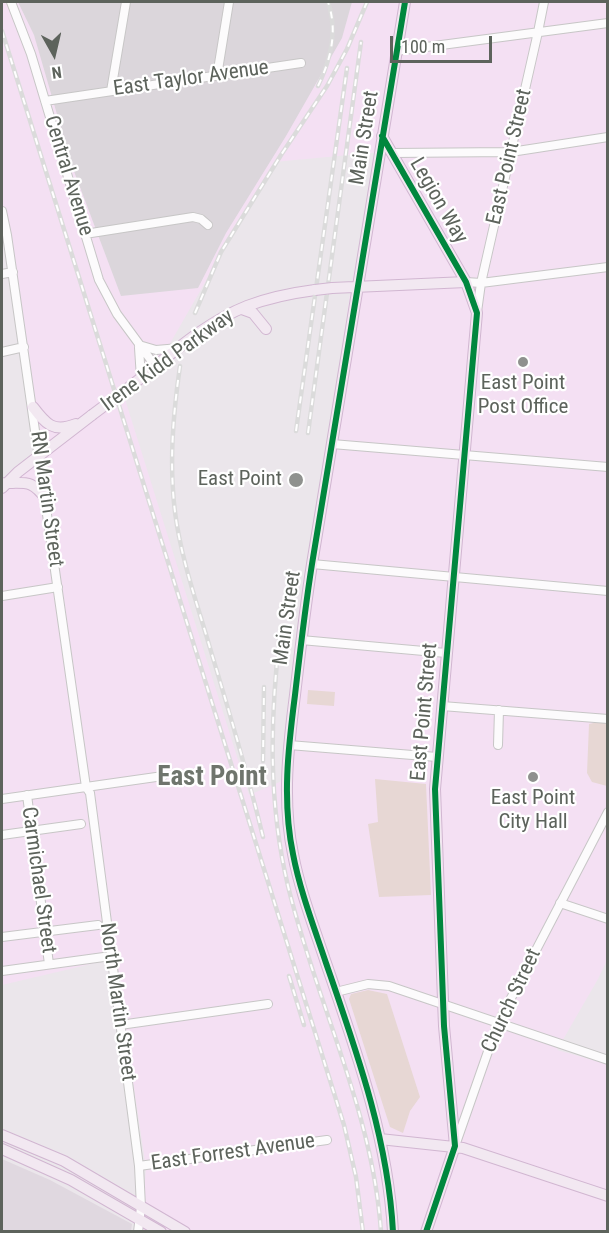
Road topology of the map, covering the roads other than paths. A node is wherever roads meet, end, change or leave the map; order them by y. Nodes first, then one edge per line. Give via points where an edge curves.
1 (11, 2) edge
2 (126, 2) edge
3 (229, 2) edge
4 (405, 2) edge
5 (543, 2) edge
6 (608, 23) edge
7 (538, 32) junction
8 (396, 51) junction
9 (301, 63) dead end
10 (217, 76) junction
11 (111, 91) junction
12 (45, 101) junction
13 (382, 136) junction
14 (608, 137) edge
15 (511, 152) junction
16 (392, 153) junction
17 (2, 211) edge
18 (208, 225) dead end
19 (85, 234) junction
20 (608, 267) edge
21 (13, 272) junction
22 (2, 274) edge
23 (466, 282) junction
24 (481, 283) junction
25 (357, 287) junction
26 (242, 309) junction
27 (477, 313) junction
28 (266, 329) dead end
29 (138, 345) junction
30 (24, 347) junction
31 (180, 348) junction
32 (2, 352) edge
33 (156, 367) junction
34 (137, 381) junction
35 (33, 407) junction
36 (90, 417) junction
37 (332, 444) junction
38 (40, 454) junction
39 (464, 455) junction
40 (608, 467) edge
41 (3, 486) edge
42 (46, 499) junction
43 (312, 564) junction
44 (453, 577) junction
45 (58, 587) junction
46 (608, 591) edge
47 (2, 596) edge
48 (301, 640) junction
49 (446, 653) junction
50 (442, 706) junction
51 (499, 710) junction
52 (608, 719) edge
53 (289, 745) junction
54 (498, 746) dead end
55 (437, 757) junction
56 (163, 776) dead end
57 (86, 787) junction
58 (27, 795) junction
59 (2, 799) edge
60 (608, 812) edge
61 (81, 824) dead end
62 (32, 830) junction
63 (2, 835) edge
64 (560, 903) junction
65 (608, 919) edge
66 (99, 925) dead end
67 (45, 932) junction
68 (2, 937) edge
69 (111, 956) junction
70 (50, 964) junction
71 (2, 971) edge
72 (336, 992) junction
73 (268, 1004) dead end
74 (444, 1004) junction
75 (498, 1023) junction
76 (120, 1025) junction
77 (608, 1060) edge
78 (2, 1135) edge
79 (380, 1139) junction
80 (327, 1140) dead end
81 (454, 1146) junction
82 (2, 1149) edge
83 (139, 1166) junction
84 (608, 1196) edge
85 (141, 1207) junction
86 (140, 1220) junction
87 (393, 1230) edge
88 (138, 1232) edge
89 (161, 1232) edge
90 (185, 1232) edge
91 (426, 1232) edge

1 - 12 street, Central Avenue
2 - 11 street
3 - 10 street
4 - 8 main road, Main Street
5 - 7 street, East Point Street
6 - 7 street
7 - 8 street
7 - 15 street, East Point Street
8 - 13 main road, Main Street
9 - 10 street, East Taylor Avenue
10 - 11 street, East Taylor Avenue
11 - 12 street, East Taylor Avenue
12 - 19 street, Central Avenue
13 - 16 main road, Legion Way
13 - 25 main road, Main Street
14 - 15 street
15 - 16 street
15 - 24 street, East Point Street
16 - 23 main road, Legion Way
17 - 21 street, RN Martin Street
18 - 19 street via 193,217
19 - 29 street, Central Avenue via 99,280
20 - 24 street
21 - 22 street
21 - 30 street, RN Martin Street
23 - 24 street
23 - 25 main road, Irene Kidd Parkway
23 - 27 main road, East Point Street
24 - 27 street, East Point Street
25 - 26 main road, Irene Kidd Parkway, bridge via 272,298
25 - 37 main road, Main Street
26 - 28 main road via 253,313
26 - 31 main road, Irene Kidd Parkway
27 - 39 main road, East Point Street
29 - 31 street via 156,350
29 - 33 street, Central Avenue
29 - 34 street, Central Avenue via 141,356
30 - 32 street
30 - 35 street, RN Martin Street
31 - 33 main road, Irene Kidd Parkway
33 - 34 main road, Irene Kidd Parkway
34 - 36 main road, Irene Kidd Parkway, bridge
35 - 36 main road via 44,421 57,428 67,428
35 - 38 street, RN Martin Street
36 - 38 main road, Irene Kidd Parkway
37 - 39 street
37 - 43 main road, Main Street
38 - 41 main road, Irene Kidd Parkway
38 - 42 street, RN Martin Street
39 - 40 street
39 - 44 main road, East Point Street
41 - 42 main road via 31,484
42 - 45 street, RN Martin Street
43 - 44 street
43 - 48 main road, Main Street
44 - 46 street
44 - 49 main road, East Point Street
45 - 47 street
45 - 57 street, RN Martin Street
48 - 49 street
48 - 53 main road, Main Street
49 - 50 main road, East Point Street
50 - 51 street
50 - 55 main road, East Point Street
51 - 52 street
51 - 54 street
53 - 55 street
53 - 72 main road, Main Street via 287,804 293,855
55 - 74 main road, East Point Street
56 - 57 street
57 - 58 street
57 - 69 street, North Martin Street via 90,793
58 - 59 street
58 - 62 street, Carmichael Street
60 - 64 street, Church Street
61 - 62 street
62 - 63 street
62 - 67 street, Carmichael Street
64 - 65 street
64 - 75 street, Church Street
66 - 67 street
67 - 68 street
67 - 70 street, Carmichael Street
69 - 70 street
69 - 76 street, North Martin Street
70 - 71 street
72 - 74 street via 381,984
72 - 79 main road, Main Street
73 - 76 street
74 - 75 street
74 - 81 main road, East Point Street
75 - 77 street
75 - 81 street, Church Street
76 - 83 street, North Martin Street
78 - 85 main road via 64,1161
79 - 81 main road
79 - 87 main road, Main Street
80 - 83 street, East Forrest Avenue
81 - 84 main road
81 - 91 main road, Church Street
82 - 86 main road via 71,1180
83 - 85 street, North Martin Street
85 - 86 street, North Martin Street
85 - 90 main road
86 - 88 street, North Martin Street
86 - 89 main road

